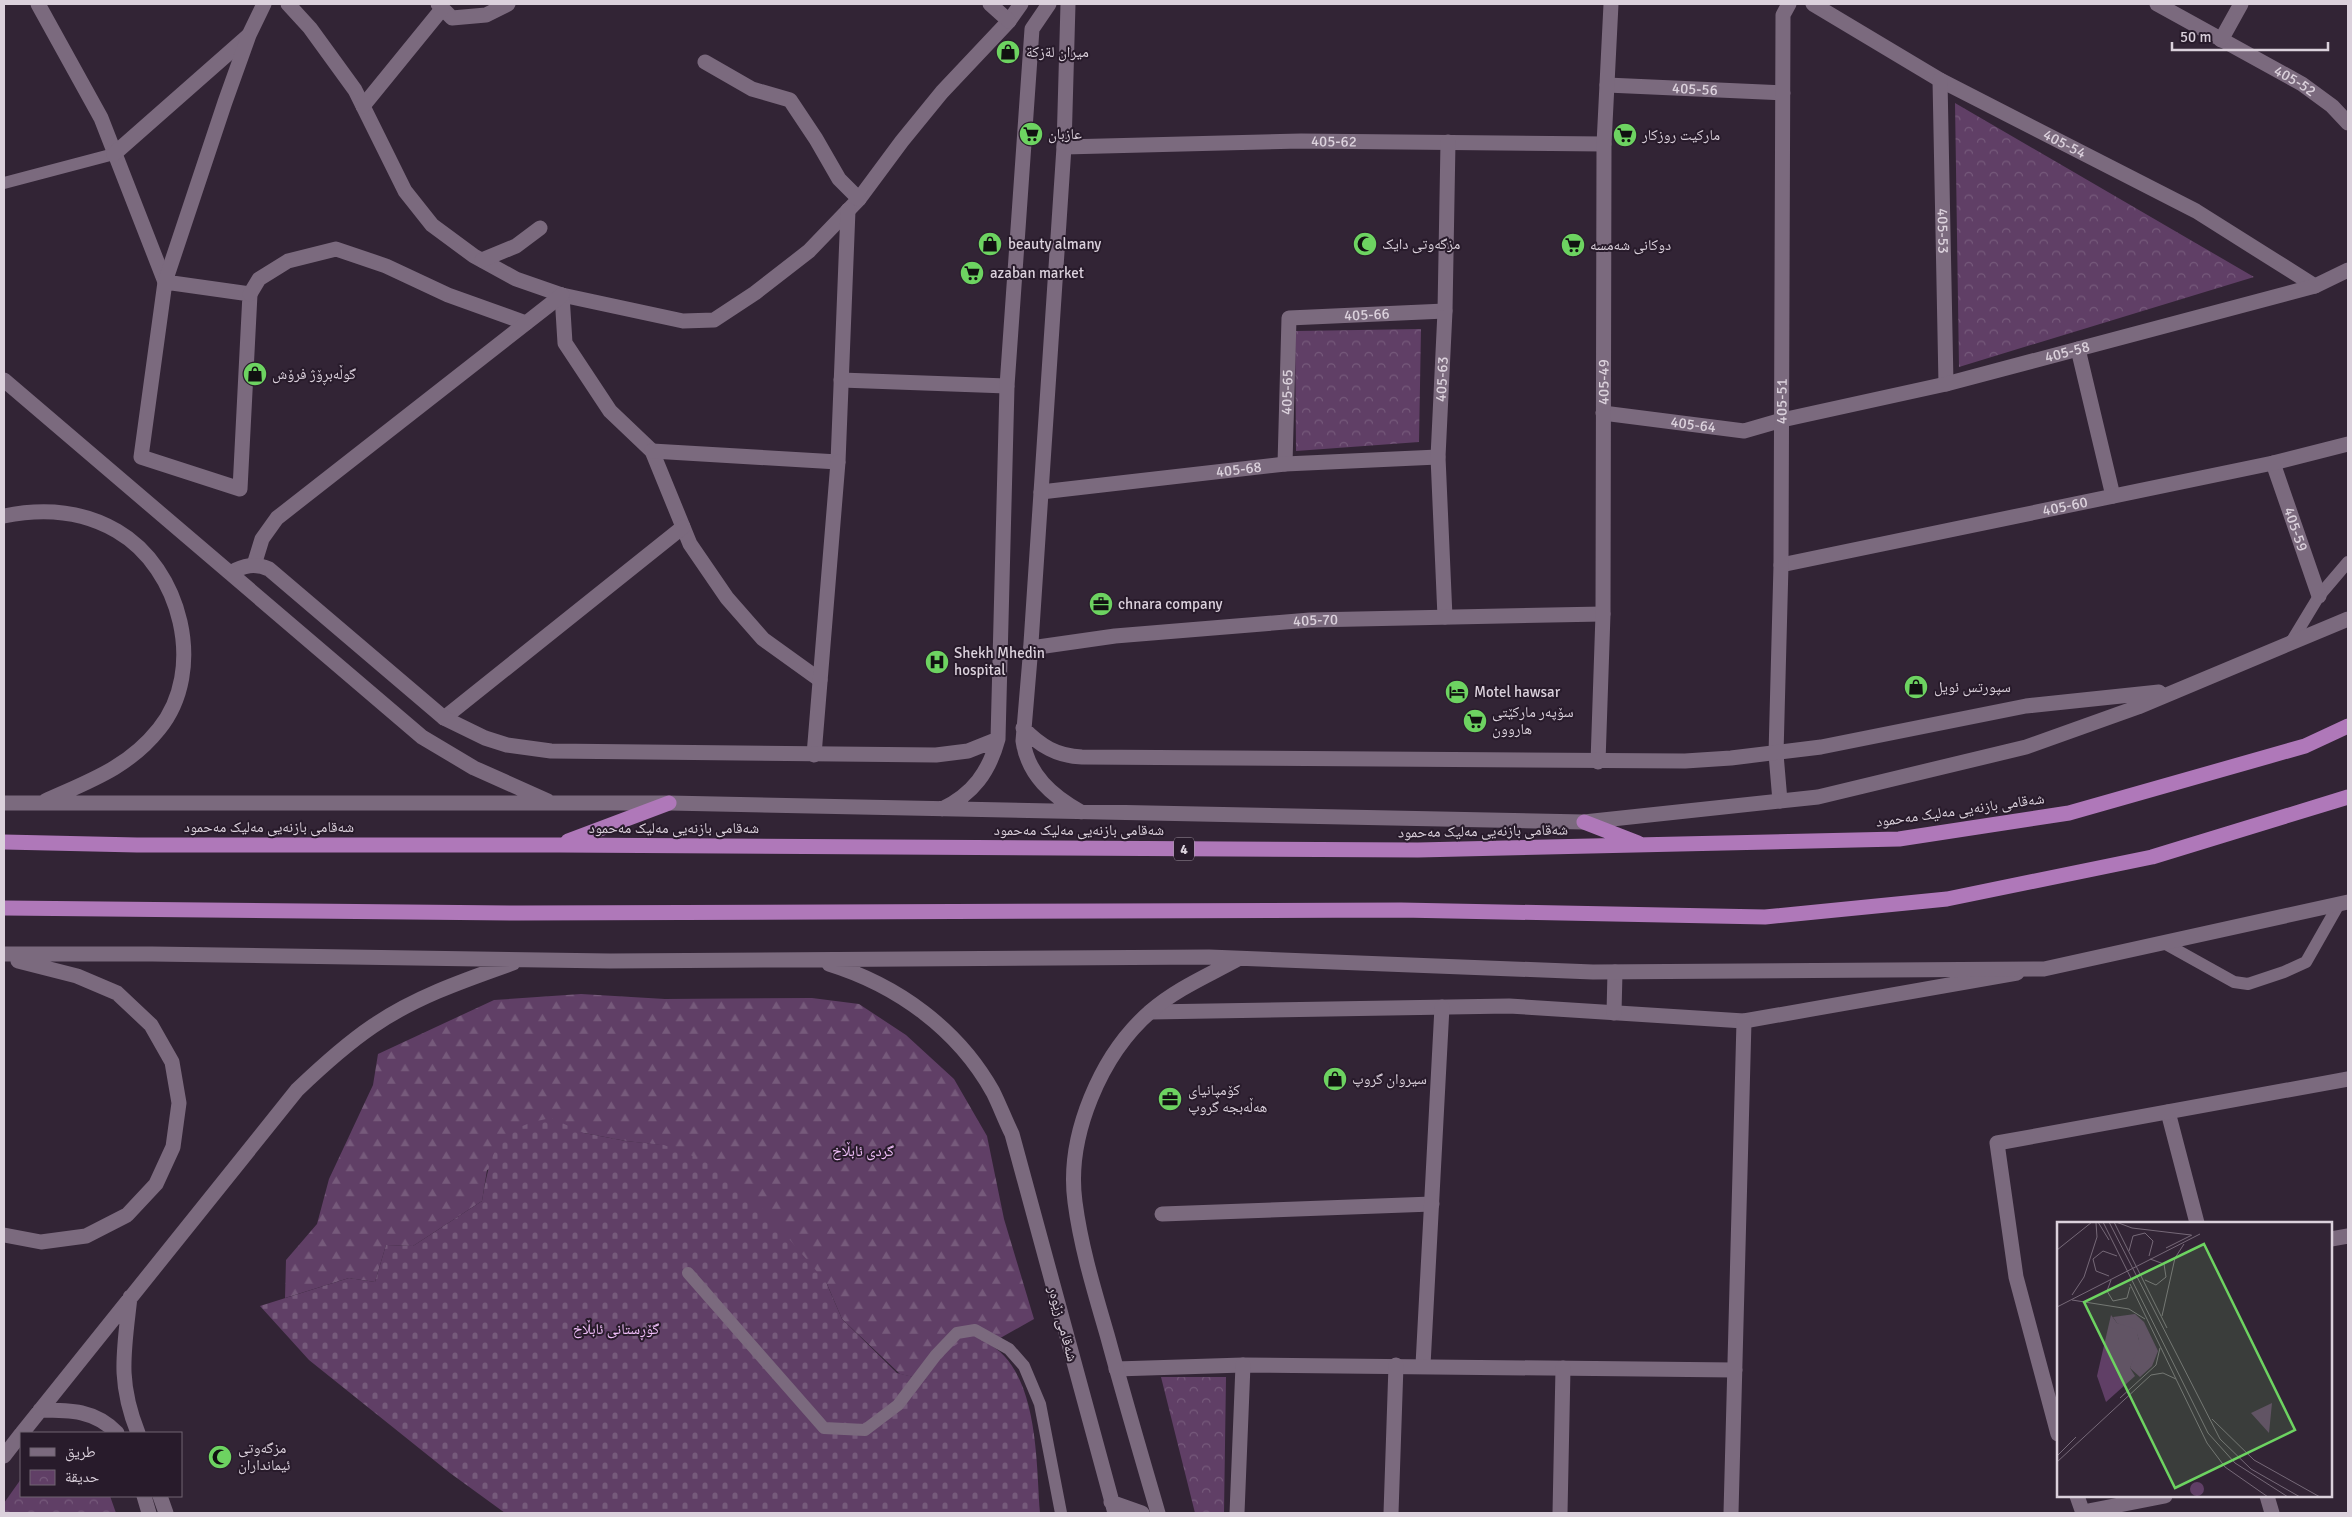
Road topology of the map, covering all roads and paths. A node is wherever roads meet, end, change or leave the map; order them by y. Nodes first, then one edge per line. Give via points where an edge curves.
1 (38, 4) edge
2 (264, 4) edge
3 (288, 4) edge
4 (508, 4) edge
5 (990, 4) edge
6 (1022, 4) edge
7 (1049, 4) edge
8 (1068, 4) edge
9 (1611, 4) edge
10 (1789, 4) edge
11 (1813, 4) edge
12 (2157, 4) edge
13 (2241, 4) edge
14 (440, 6) edge
15 (1009, 21) junction
16 (249, 35) junction
17 (2222, 40) junction
18 (706, 62) dead end
19 (1940, 80) junction
20 (1607, 85) junction
21 (1783, 93) junction
22 (363, 106) junction
23 (2348, 123) edge
24 (1448, 142) junction
25 (1604, 144) junction
26 (1064, 147) junction
27 (114, 154) junction
28 (4, 183) edge
29 (854, 204) junction
30 (540, 228) dead end
31 (482, 260) junction
32 (2348, 270) edge
33 (164, 282) junction
34 (2315, 286) junction
35 (250, 294) junction
36 (562, 295) junction
37 (1445, 311) junction
38 (1289, 318) joint
39 (526, 323) junction
40 (2078, 349) junction
41 (4, 380) edge
42 (841, 380) junction
43 (1946, 384) junction
44 (1007, 386) junction
45 (1603, 413) junction
46 (1782, 420) junction
47 (2348, 444) edge
48 (652, 451) junction
49 (1438, 457) junction
50 (838, 462) junction
51 (2272, 463) junction
52 (1284, 464) junction
53 (1041, 492) junction
54 (2113, 496) junction
55 (4, 516) edge
56 (683, 527) junction
57 (2348, 562) edge
58 (254, 565) junction
59 (1781, 566) junction
60 (230, 573) junction
61 (2319, 596) junction
62 (1603, 614) junction
63 (1445, 617) junction
64 (2348, 619) edge
65 (2290, 644) junction
66 (1031, 648) junction
67 (820, 680) junction
68 (2181, 689) junction
69 (444, 718) junction
70 (2348, 726) edge
71 (1024, 728) junction
72 (998, 739) junction
73 (1776, 754) junction
74 (814, 755) junction
75 (1598, 762) junction
76 (2348, 797) edge
77 (1780, 801) junction
78 (4, 803) edge
79 (554, 803) junction
80 (669, 803) junction
81 (40, 804) junction
82 (942, 809) junction
83 (1083, 812) junction
84 (1584, 822) junction
85 (4, 842) edge
86 (559, 845) junction
87 (1644, 846) junction
88 (2344, 903) edge
89 (4, 908) edge
90 (2164, 943) junction
91 (4, 954) edge
92 (4, 958) edge
93 (813, 959) junction
94 (1238, 959) junction
95 (524, 960) junction
96 (2044, 969) junction
97 (1615, 972) junction
98 (1442, 1007) junction
99 (1150, 1012) junction
100 (1614, 1012) junction
101 (1744, 1021) junction
102 (2348, 1079) edge
103 (2168, 1112) junction
104 (1432, 1204) junction
105 (1162, 1214) dead end
106 (2196, 1222) edge
107 (4, 1235) edge
108 (2348, 1236) edge
109 (2332, 1239) edge
110 (688, 1273) dead end
111 (130, 1297) junction
112 (1243, 1364) junction
113 (1396, 1365) junction
114 (1423, 1365) junction
115 (1116, 1368) junction
116 (1563, 1368) junction
117 (1735, 1370) junction
118 (40, 1410) junction
119 (2057, 1430) edge
120 (23, 1432) edge
121 (117, 1432) edge
122 (138, 1432) edge
123 (20, 1435) edge
124 (4, 1456) edge
125 (144, 1497) edge
126 (160, 1497) edge
127 (2077, 1497) edge
128 (2160, 1497) edge
129 (2267, 1497) edge
130 (1113, 1508) edge
131 (149, 1513) edge
132 (166, 1513) edge
133 (1061, 1513) edge
134 (1142, 1513) edge
135 (1158, 1513) edge
136 (1237, 1513) edge
137 (1391, 1513) edge
138 (1560, 1513) edge
139 (1731, 1513) edge
140 (2083, 1513) edge
141 (2272, 1513) edge

1 - 27 street via 101,118
2 - 16 street
3 - 22 street via 310,28
4 - 14 street via 486,15 452,18
5 - 15 street
6 - 15 street
7 - 44 street via 1032,29
8 - 26 street
9 - 20 street, 405-49
10 - 21 street, 405-51 via 1783,15
11 - 19 street, 405-54
12 - 17 street, 405-52
13 - 17 street
14 - 22 street
15 - 29 street via 942,92
16 - 27 street
16 - 33 street
17 - 23 street, 405-52 via 2302,84 2332,106
18 - 29 street via 752,89 790,100
19 - 34 street, 405-54 via 2196,211
19 - 43 street, 405-53
20 - 21 street, 405-56
20 - 25 street, 405-49
21 - 46 street, 405-51
22 - 31 street via 405,191 432,225
24 - 25 street, 405-62
24 - 26 street, 405-62 via 1301,141
24 - 37 street, 405-63
25 - 45 street, 405-49
26 - 53 street
27 - 28 lane
27 - 33 street
29 - 36 street via 809,251 714,320 682,321
29 - 42 street
30 - 31 street via 516,246
31 - 36 street via 516,278
32 - 34 street, 405-58
33 - 35 street
33 - 35 street via 141,457 240,488
34 - 40 street, 405-58
35 - 39 street via 259,279 288,261 336,249
36 - 39 street
36 - 48 street via 565,343 610,411
37 - 38 street, 405-66
37 - 49 street, 405-63
38 - 52 street, 405-65
39 - 58 street via 277,518 262,539
40 - 43 street, 405-58
40 - 54 street
41 - 60 street
42 - 44 street
42 - 50 street
43 - 46 street, 405-58
44 - 72 street
45 - 46 street, 405-64 via 1744,431
45 - 62 street, 405-49
46 - 59 street, 405-51
47 - 51 street, 405-60
48 - 50 street
48 - 56 street
49 - 52 street, 405-68
49 - 63 street, 405-63
50 - 67 street
51 - 54 street, 405-60
51 - 61 street, 405-59
52 - 53 street, 405-68
53 - 66 street
54 - 59 street, 405-60
55 - 81 street via 56,510 88,517 118,531 144,552 164,578 177,609 184,639 183,670 175,700 161,728 140,751 115,770
56 - 67 street via 690,544 727,598 763,639
56 - 69 street
57 - 61 lane
58 - 60 street via 246,565
58 - 69 street via 276,574
59 - 73 street, 405-51
60 - 79 street via 422,737 474,768
61 - 65 lane
62 - 63 street, 405-70
62 - 75 street, 405-49
63 - 66 street, 405-70 via 1310,620 1115,636
64 - 65 street
65 - 68 street
66 - 71 street
67 - 74 street
68 - 73 street via 2033,705 1865,740
68 - 77 street via 2026,747 1818,797
69 - 74 street via 507,745 552,751
70 - 87 highway, شەقامی بازنەیی مەلیک مەحمود / 4 via 2305,746 2069,813 1899,839
71 - 75 street via 1049,750 1082,757
71 - 83 street via 1024,753 1035,776 1057,797
72 - 74 street via 952,754
72 - 82 street via 988,769 979,782 956,802
73 - 75 street via 1685,761
73 - 77 street, 405-51
76 - 89 highway via 2152,857 1947,899 1766,917 1401,910 519,913
77 - 84 street
78 - 81 street
79 - 80 street
79 - 81 street
80 - 82 street
80 - 86 highway
82 - 83 street
83 - 84 street
84 - 87 highway
85 - 86 highway, شەقامی بازنەیی مەلیک مەحمود / 4
86 - 87 highway, شەقامی بازنەیی مەلیک مەحمود / 4 via 1408,850
88 - 90 street
88 - 90 lane via 2306,962 2248,984 2234,982
90 - 96 street
91 - 95 street
92 - 107 street via 77,976 117,993 151,1025 172,1062 179,1103 173,1147 156,1184 127,1215 86,1236 41,1242
93 - 94 street
93 - 95 street
93 - 130 street, شەقامی زێوەر via 857,972 898,993 935,1020 967,1054 993,1092 1012,1134
94 - 97 street
94 - 99 street via 1168,998
95 - 111 street via 418,1000 374,1025 334,1056 296,1090
96 - 97 street
96 - 101 street
97 - 100 street
98 - 99 street
98 - 100 street via 1509,1006
98 - 104 street
99 - 115 street via 1108,1062 1092,1094 1075,1161 1074,1200 1083,1250
100 - 101 street
101 - 117 street
102 - 103 street
103 - 106 street
103 - 119 street via 1997,1143 2016,1277
104 - 105 street
104 - 114 street
108 - 109 street
110 - 133 lane via 824,1428 865,1430 898,1405 957,1332 975,1330 1008,1349 1024,1366 1040,1404
111 - 118 street
111 - 122 street via 123,1375 125,1394
112 - 113 street
112 - 115 street
112 - 136 street
113 - 114 street
113 - 137 street
114 - 116 street
115 - 135 street
116 - 117 street
116 - 138 street
117 - 139 street
118 - 120 street
118 - 121 street via 85,1413 99,1418
123 - 124 street
125 - 131 street
126 - 132 street
127 - 140 street
128 - 140 street
129 - 141 street
130 - 134 street

